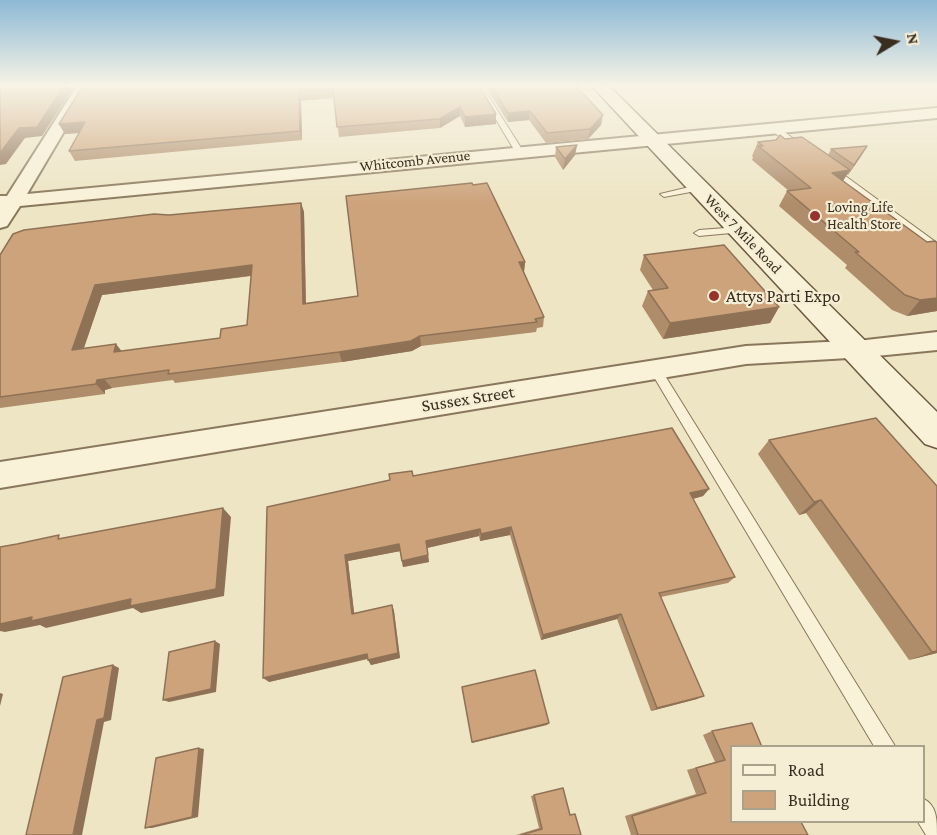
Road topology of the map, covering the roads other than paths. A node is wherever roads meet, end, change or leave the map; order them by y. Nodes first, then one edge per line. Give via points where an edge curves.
1 (58, 125) edge
2 (503, 125) edge
3 (637, 125) edge
4 (816, 125) edge
5 (775, 129) junction
6 (651, 140) junction
7 (519, 151) junction
8 (810, 155) edge
9 (819, 161) edge
10 (698, 188) junction
11 (664, 194) dead end
12 (7, 201) edge
13 (0, 222) edge
14 (739, 230) junction
15 (699, 233) dead end
16 (937, 248) edge
17 (937, 341) edge
18 (852, 347) junction
19 (655, 369) junction
20 (937, 434) edge
21 (0, 475) edge
22 (884, 745) edge
23 (925, 812) edge
24 (937, 832) edge

1 - 12 street
2 - 7 lane
3 - 6 main road, West 7 Mile Road
4 - 5 street, Whitcomb Avenue
5 - 6 street, Whitcomb Avenue
5 - 8 lane
6 - 7 street, Whitcomb Avenue
6 - 10 main road, West 7 Mile Road
7 - 12 street, Whitcomb Avenue
9 - 16 lane
10 - 11 lane
10 - 14 main road, West 7 Mile Road
12 - 13 street
14 - 15 lane
14 - 18 main road, West 7 Mile Road
17 - 18 street, Sussex Street via 901,347
18 - 19 street, Sussex Street via 746,355
18 - 20 main road, West 7 Mile Road
19 - 21 street, Sussex Street
19 - 22 lane
23 - 24 lane

